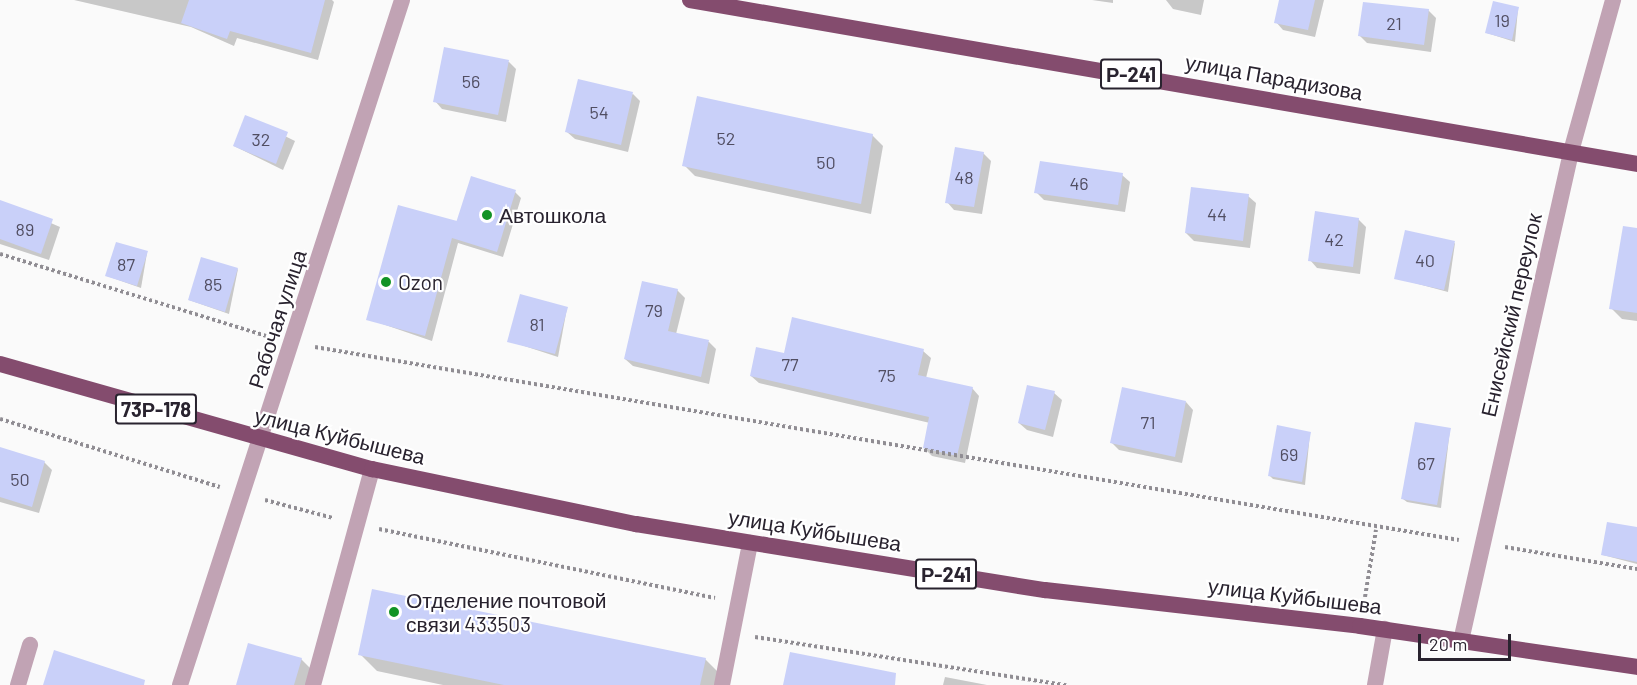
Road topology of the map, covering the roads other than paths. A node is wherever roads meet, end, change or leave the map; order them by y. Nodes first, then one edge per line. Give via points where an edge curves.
1 (402, 0) edge
2 (690, 0) edge
3 (1613, 0) edge
4 (1572, 148) junction
5 (1637, 164) edge
6 (0, 364) edge
7 (262, 439) junction
8 (372, 469) junction
9 (750, 543) junction
10 (1385, 630) junction
11 (1461, 641) junction
12 (30, 645) dead end
13 (1637, 667) edge
14 (18, 685) edge
15 (180, 685) edge
16 (313, 685) edge
17 (722, 685) edge
18 (1375, 685) edge

1 - 7 street, Рабочая улица
2 - 4 highway, улица Парадизова / Р-241
3 - 4 street, Енисейский переулок
4 - 5 highway, улица Парадизова / Р-241
4 - 11 street, Енисейский переулок
6 - 7 highway, улица Куйбышева / 73Р-178
7 - 8 highway, улица Куйбышева / Р-241
7 - 15 street, Рабочая улица
8 - 9 highway, улица Куйбышева / Р-241
8 - 16 street
9 - 10 highway, улица Куйбышева / Р-241 via 1045,590
9 - 17 street
10 - 11 highway, улица Куйбышева / Р-241
10 - 18 street
11 - 13 highway, улица Куйбышева / Р-241
12 - 14 street

